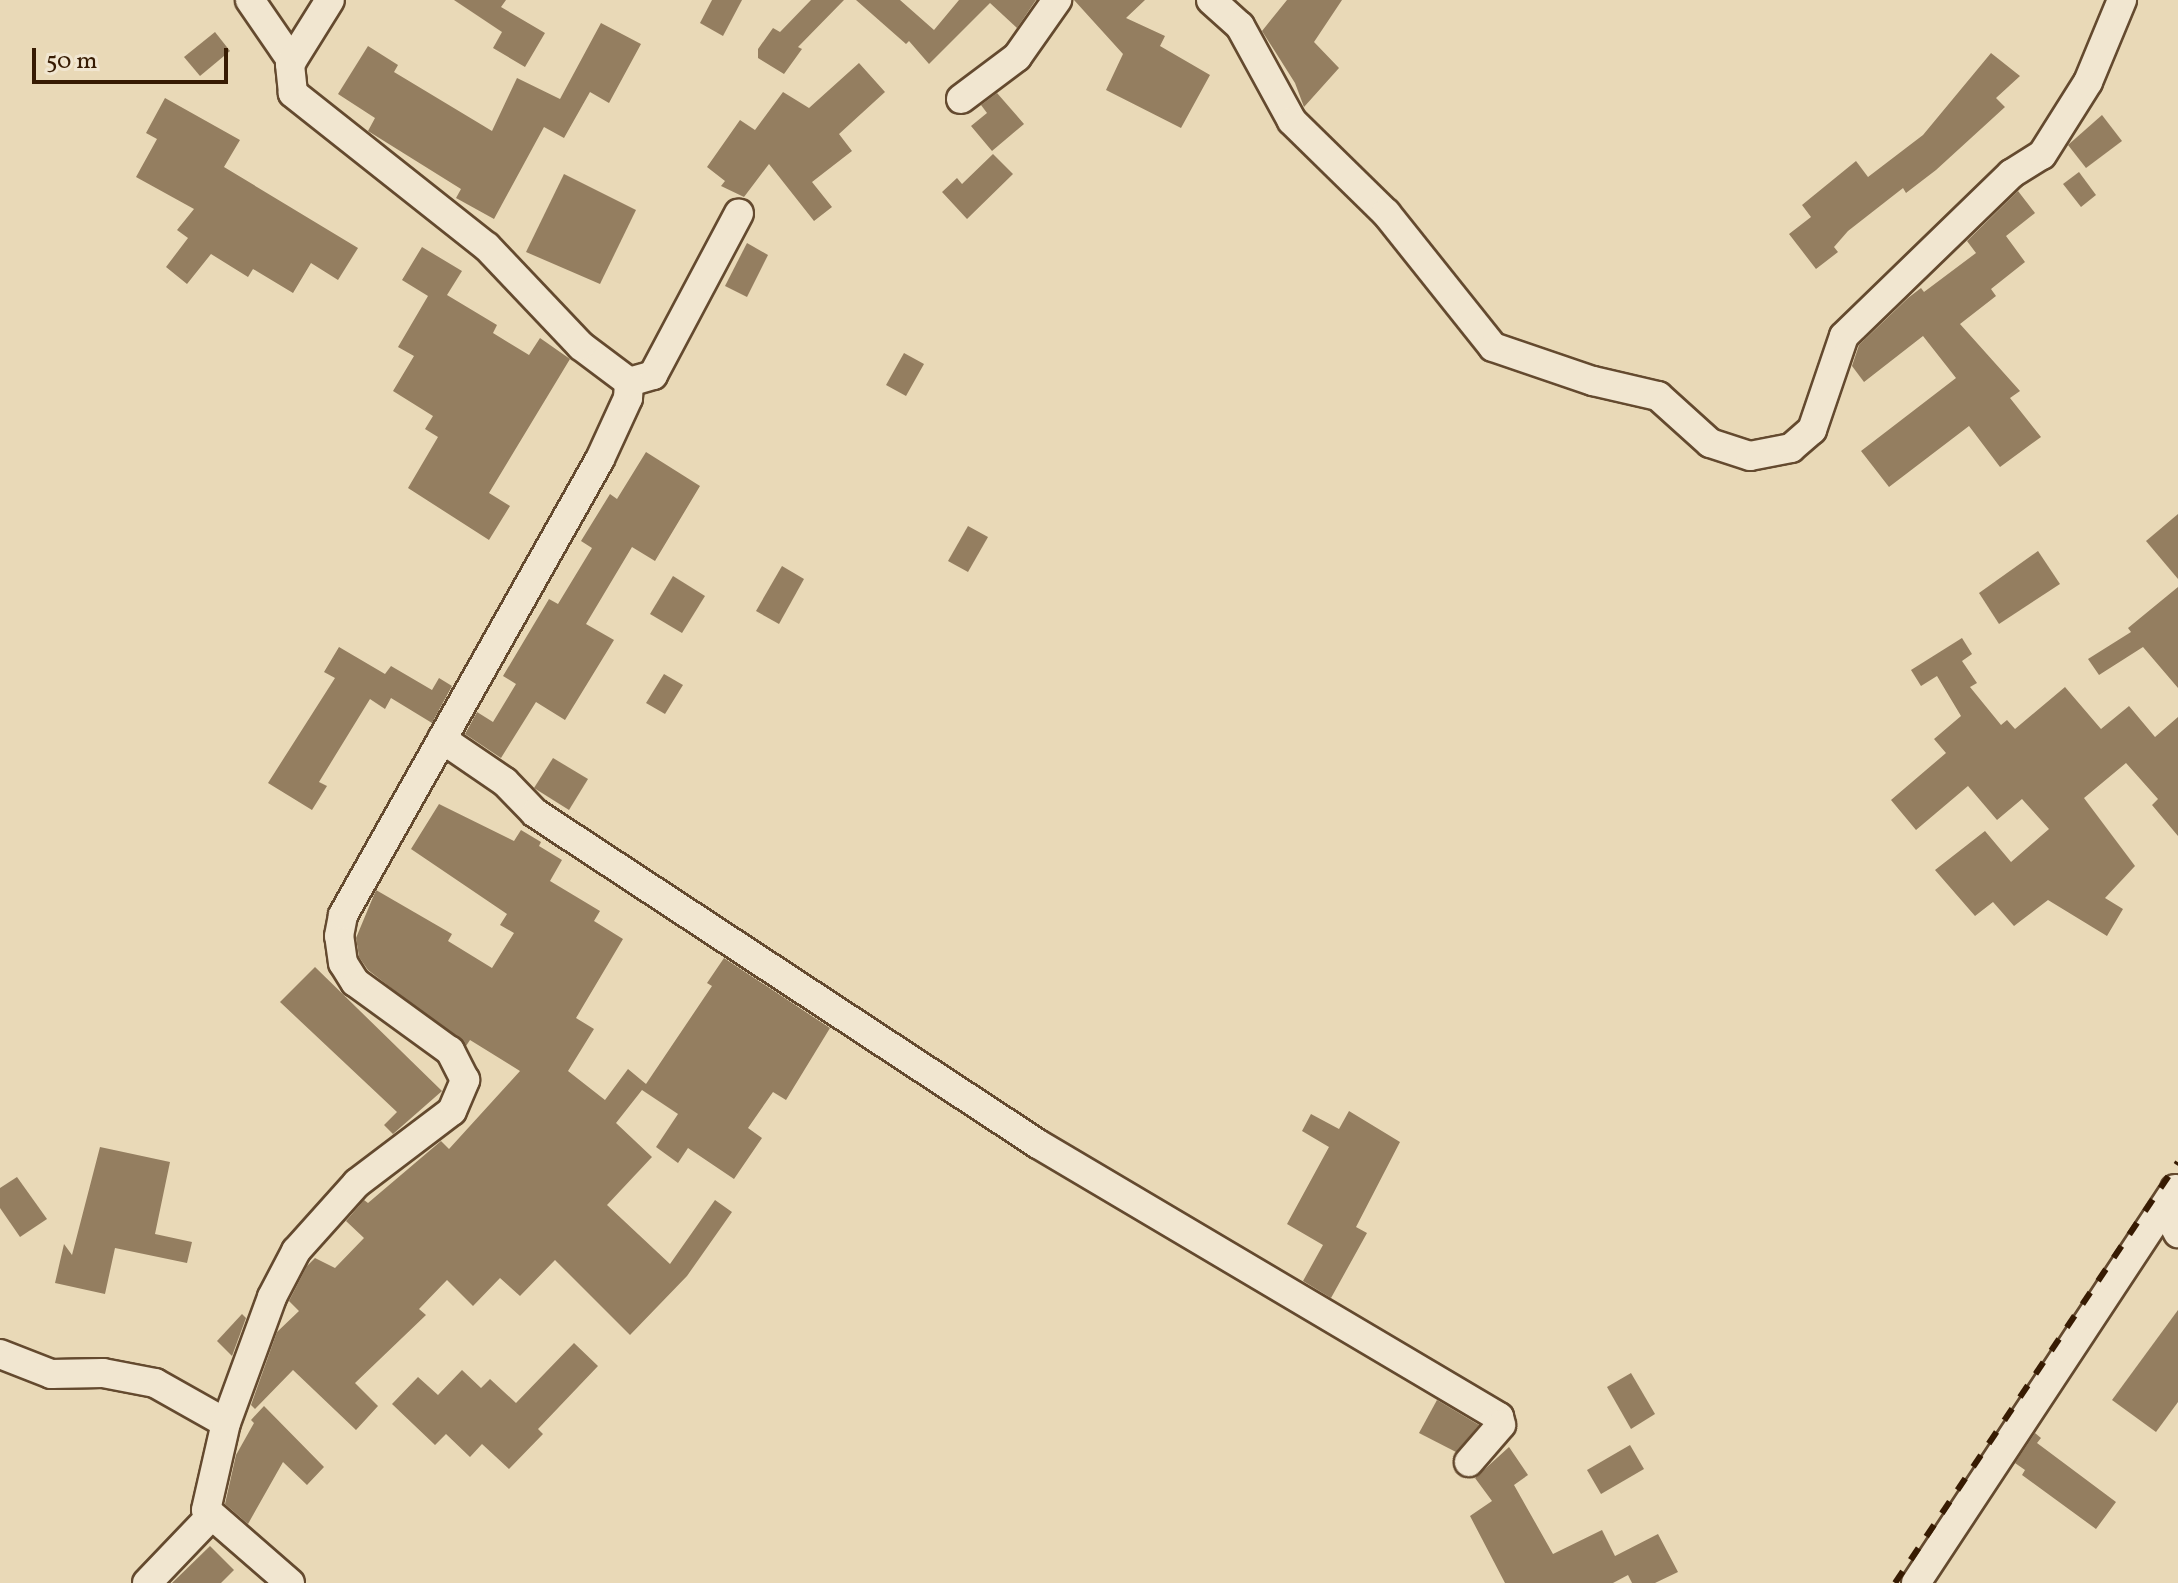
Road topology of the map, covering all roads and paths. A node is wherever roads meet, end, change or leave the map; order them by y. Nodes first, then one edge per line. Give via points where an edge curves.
1 (250, 0) edge
2 (330, 0) edge
3 (1057, 0) edge
4 (1211, 0) edge
5 (2122, 0) edge
6 (292, 61) junction
7 (961, 99) dead end
8 (739, 213) dead end
9 (629, 382) junction
10 (442, 739) junction
11 (2175, 1190) edge
12 (2178, 1233) edge
13 (0, 1354) edge
14 (226, 1423) junction
15 (1469, 1462) dead end
16 (210, 1517) junction
17 (147, 1583) edge
18 (290, 1583) edge
19 (1916, 1583) edge

1 - 6 street
2 - 6 street
3 - 7 street via 1017,57
4 - 5 street via 1240,26 1292,121 1386,213 1493,347 1593,381 1658,396 1710,443 1750,456 1791,448 1812,430 1844,336 2011,174 2042,155 2088,82
6 - 9 street via 290,83 301,103 487,247 581,346
8 - 9 street via 653,375
9 - 10 street via 617,427
10 - 14 street via 368,865 339,936 343,963 355,982 450,1051 465,1080 452,1111 357,1183 296,1251 272,1297
10 - 15 street via 505,782 535,813 1038,1144 1499,1417 1501,1425
11 - 12 street via 2171,1220
11 - 19 street
13 - 14 street via 51,1374 103,1373 155,1383
14 - 16 street via 206,1501
16 - 17 street
16 - 18 street

